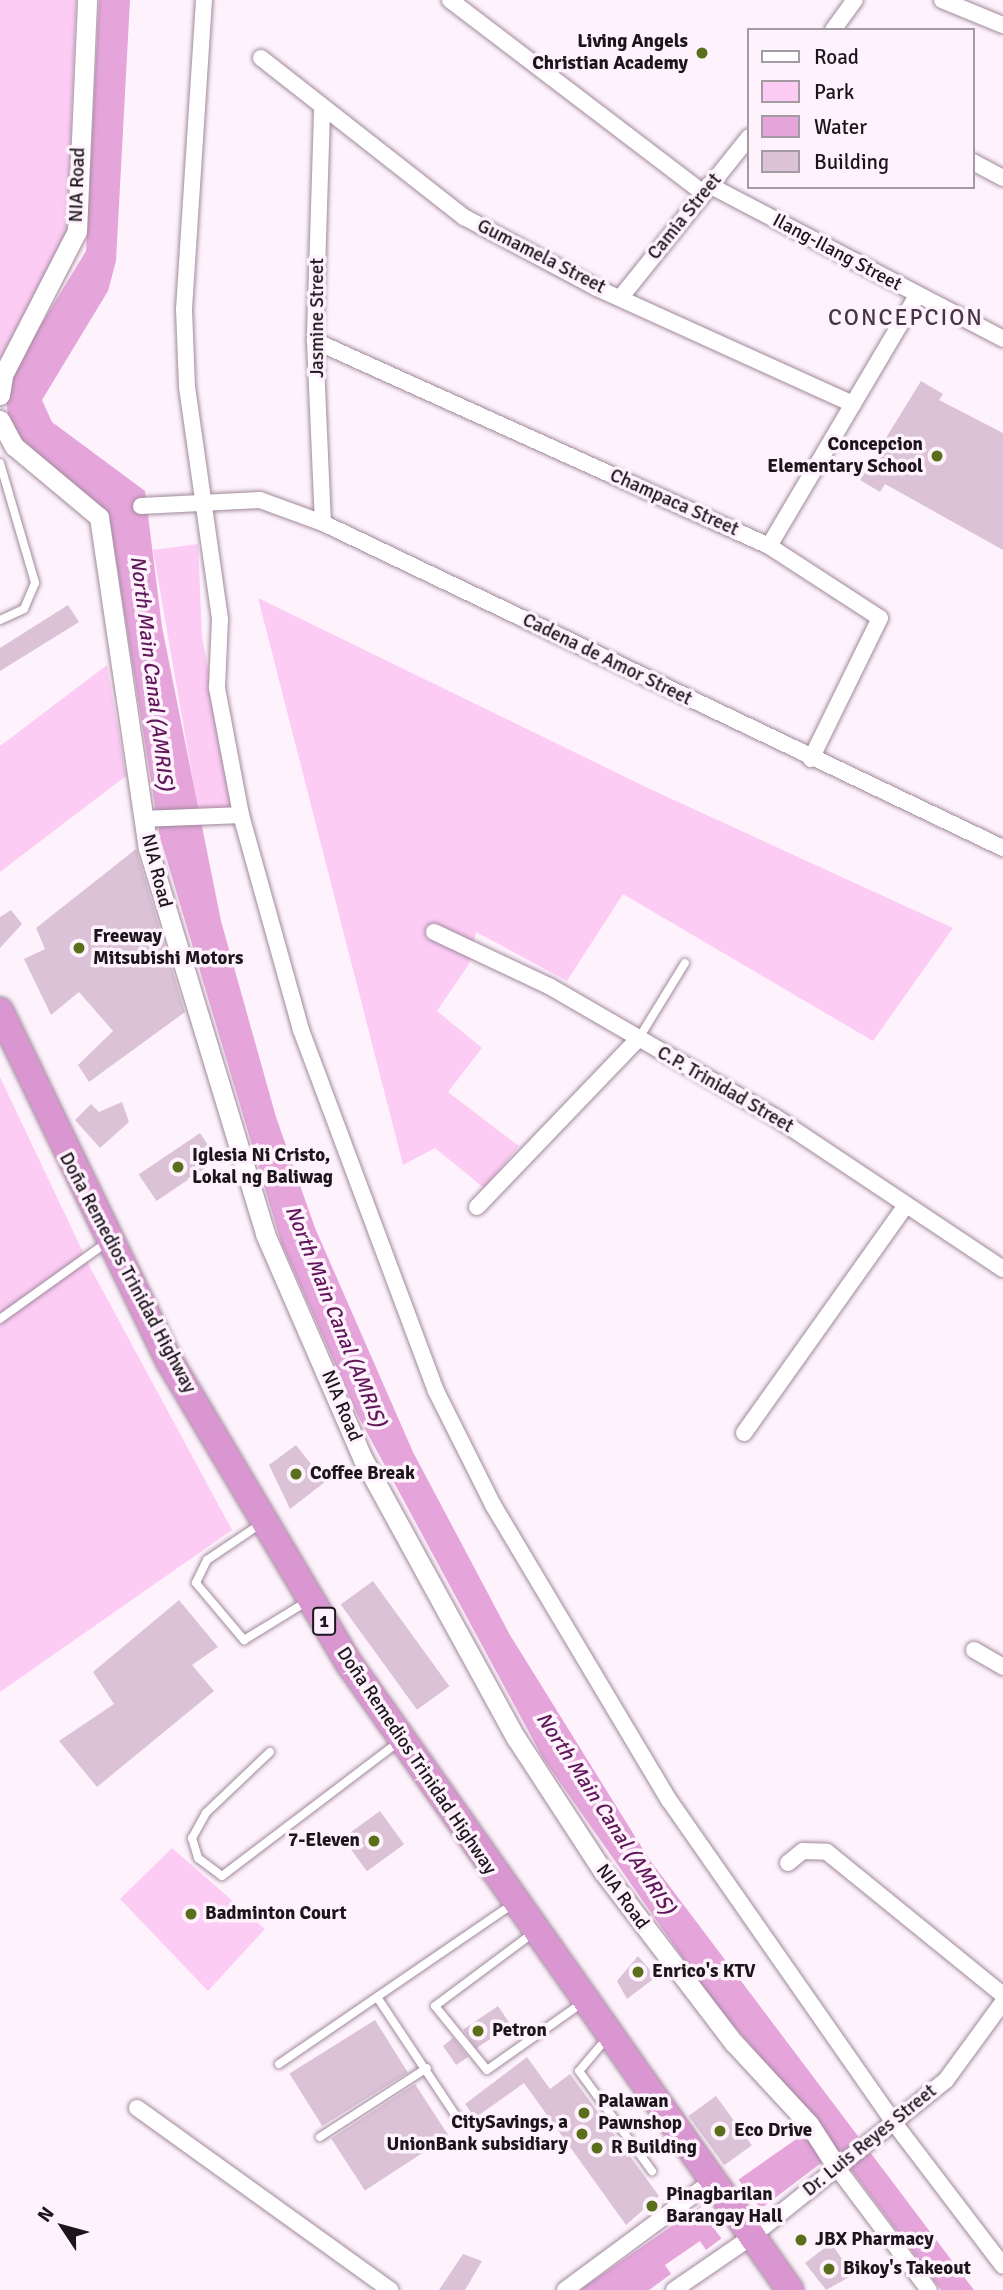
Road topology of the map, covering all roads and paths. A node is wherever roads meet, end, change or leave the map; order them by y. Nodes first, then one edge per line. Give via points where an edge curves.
1 (87, 0) edge
2 (204, 0) edge
3 (450, 0) edge
4 (855, 0) edge
5 (942, 0) edge
6 (1003, 25) edge
7 (834, 28) edge
8 (261, 58) dead end
9 (323, 112) junction
10 (748, 138) edge
11 (975, 163) edge
12 (1003, 178) edge
13 (706, 189) junction
14 (917, 296) junction
15 (621, 297) junction
16 (1003, 338) edge
17 (315, 341) junction
18 (0, 395) edge
19 (853, 404) junction
20 (0, 420) edge
21 (0, 463) edge
22 (204, 498) junction
23 (141, 506) dead end
24 (323, 523) junction
25 (769, 546) junction
26 (0, 621) edge
27 (811, 758) junction
28 (241, 816) junction
29 (150, 818) junction
30 (1003, 848) edge
31 (434, 932) dead end
32 (685, 963) dead end
33 (0, 1012) edge
34 (638, 1040) junction
35 (906, 1205) junction
36 (477, 1207) dead end
37 (107, 1242) junction
38 (1003, 1269) edge
39 (0, 1319) edge
40 (744, 1433) dead end
41 (262, 1523) junction
42 (310, 1599) junction
43 (974, 1650) dead end
44 (1003, 1667) edge
45 (400, 1741) junction
46 (270, 1752) dead end
47 (788, 1863) dead end
48 (513, 1904) junction
49 (533, 1933) junction
50 (1003, 1995) edge
51 (377, 1997) junction
52 (1003, 2002) edge
53 (583, 2003) junction
54 (997, 2032) edge
55 (609, 2036) junction
56 (279, 2064) dead end
57 (427, 2068) junction
58 (137, 2108) dead end
59 (460, 2122) dead end
60 (895, 2124) junction
61 (320, 2137) dead end
62 (848, 2160) junction
63 (652, 2171) dead end
64 (714, 2186) junction
65 (747, 2232) junction
66 (1003, 2266) edge
67 (390, 2290) edge
68 (565, 2290) edge
69 (674, 2290) edge
70 (790, 2290) edge
71 (929, 2290) edge

1 - 18 street, NIA Road via 77,231 4,375
2 - 22 street via 184,309 187,387
3 - 13 street, Ilang-Ilang Street
4 - 7 street
5 - 6 street
8 - 9 street, Gumamela Street
9 - 15 street, Gumamela Street via 464,217
9 - 17 street, Jasmine Street
10 - 13 street, Camia Street
11 - 12 street
13 - 14 street, Ilang-Ilang Street
13 - 15 street, Camia Street
14 - 16 street, Ilang-Ilang Street
14 - 19 street
15 - 19 street, Gumamela Street
17 - 24 street, Jasmine Street
17 - 25 street, Champaca Street
19 - 25 street
20 - 29 street, NIA Road via 14,446 99,517
21 - 26 lane via 35,583 23,609
22 - 23 street, Cadena de Amor Street
22 - 24 street, Cadena de Amor Street via 260,500
22 - 28 street via 220,619 217,688
24 - 27 street, Cadena de Amor Street
25 - 27 street, Champaca Street via 880,618
27 - 30 street, Cadena de Amor Street
28 - 29 street
28 - 60 street via 301,1030 386,1268 487,1493 669,1800
29 - 62 street, NIA Road via 194,1011 265,1234 363,1459 516,1738 601,1870 734,2043
31 - 34 street, C.P. Trinidad Street via 549,986
32 - 34 lane
33 - 37 highway, Doña Remedios Trinidad Highway / 1
34 - 35 street, C.P. Trinidad Street via 775,1117
34 - 36 street
35 - 38 street, C.P. Trinidad Street
35 - 40 street
37 - 39 lane
37 - 41 highway, Doña Remedios Trinidad Highway / 1
41 - 42 highway, Doña Remedios Trinidad Highway / 1
41 - 42 lane via 207,1560 196,1583 244,1640
42 - 45 highway, Doña Remedios Trinidad Highway / 1
43 - 44 street
45 - 46 lane via 222,1875 198,1858 192,1838 206,1813
45 - 48 highway, Doña Remedios Trinidad Highway / 1
47 - 50 street via 803,1851 827,1852
48 - 49 highway, Doña Remedios Trinidad Highway / 1
48 - 51 lane
49 - 53 highway, Doña Remedios Trinidad Highway / 1
49 - 53 lane via 435,2006 477,2064 498,2067
51 - 56 lane
51 - 57 lane
52 - 54 street, Dr. Luis Reyes Street
53 - 55 highway, Doña Remedios Trinidad Highway / 1
54 - 60 street, Dr. Luis Reyes Street
55 - 63 lane via 579,2071
55 - 64 highway, Doña Remedios Trinidad Highway / 1
57 - 59 lane
57 - 61 lane
58 - 67 street
60 - 62 street, Dr. Luis Reyes Street
60 - 66 street
62 - 65 street, Dr. Luis Reyes Street
62 - 71 street, NIA Road
64 - 65 highway, Doña Remedios Trinidad Highway / 1
64 - 68 street
65 - 69 street
65 - 70 highway, Doña Remedios Trinidad Highway / 1

